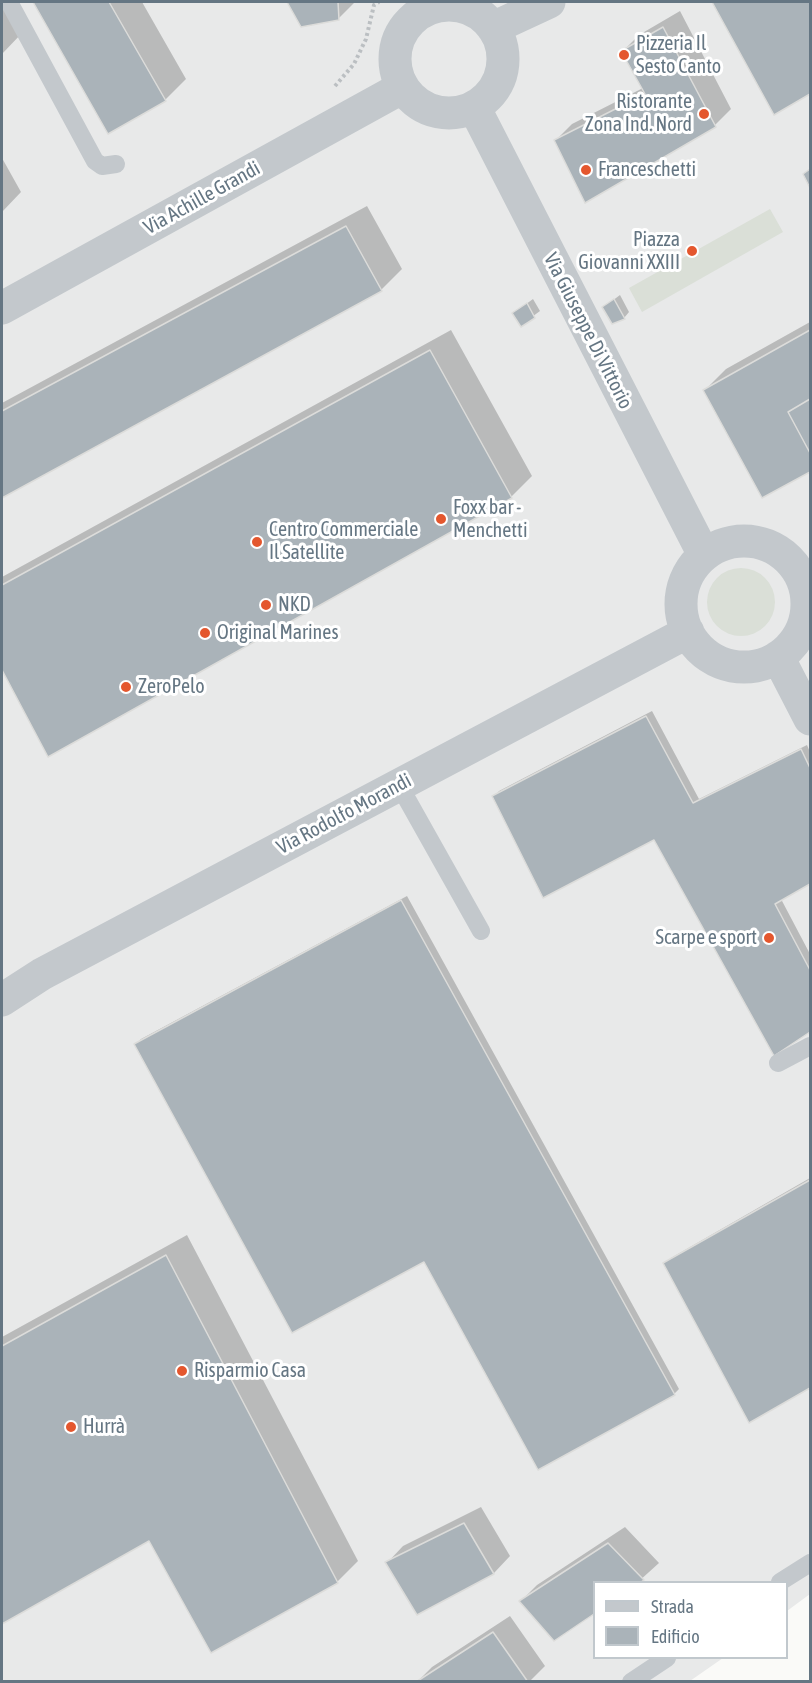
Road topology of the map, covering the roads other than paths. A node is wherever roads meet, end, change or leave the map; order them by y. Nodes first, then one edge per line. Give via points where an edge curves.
1 (9, 2) edge
2 (549, 2) edge
3 (423, 6) edge
4 (493, 28) junction
5 (403, 87) junction
6 (474, 107) junction
7 (116, 164) dead end
8 (2, 308) edge
9 (704, 555) junction
10 (807, 578) edge
11 (688, 632) junction
12 (778, 657) junction
13 (810, 719) edge
14 (399, 785) junction
15 (481, 931) dead end
16 (2, 1000) edge
17 (810, 1046) edge
18 (778, 1063) dead end
19 (810, 1563) edge
20 (782, 1581) edge
21 (666, 1659) edge
22 (631, 1682) edge

1 - 7 lane via 95,161 102,166
2 - 4 street
3 - 4 street via 462,7 483,17
3 - 5 street via 401,35 396,52 396,70
4 - 6 street via 501,45 503,63 498,81
5 - 6 street via 427,108 459,112
5 - 8 street, Via Achille Grandi
6 - 9 street, Via Giuseppe Di Vittorio
9 - 10 street via 722,544 741,540 761,543 779,551
9 - 11 street via 684,585 681,603
10 - 12 street via 805,619 800,634
11 - 12 street via 700,649 718,661 738,666 759,665
11 - 14 street, Via Rodolfo Morandi
12 - 13 street
14 - 15 lane
14 - 16 street, Via Rodolfo Morandi via 42,974
17 - 18 lane
19 - 20 lane
21 - 22 lane

